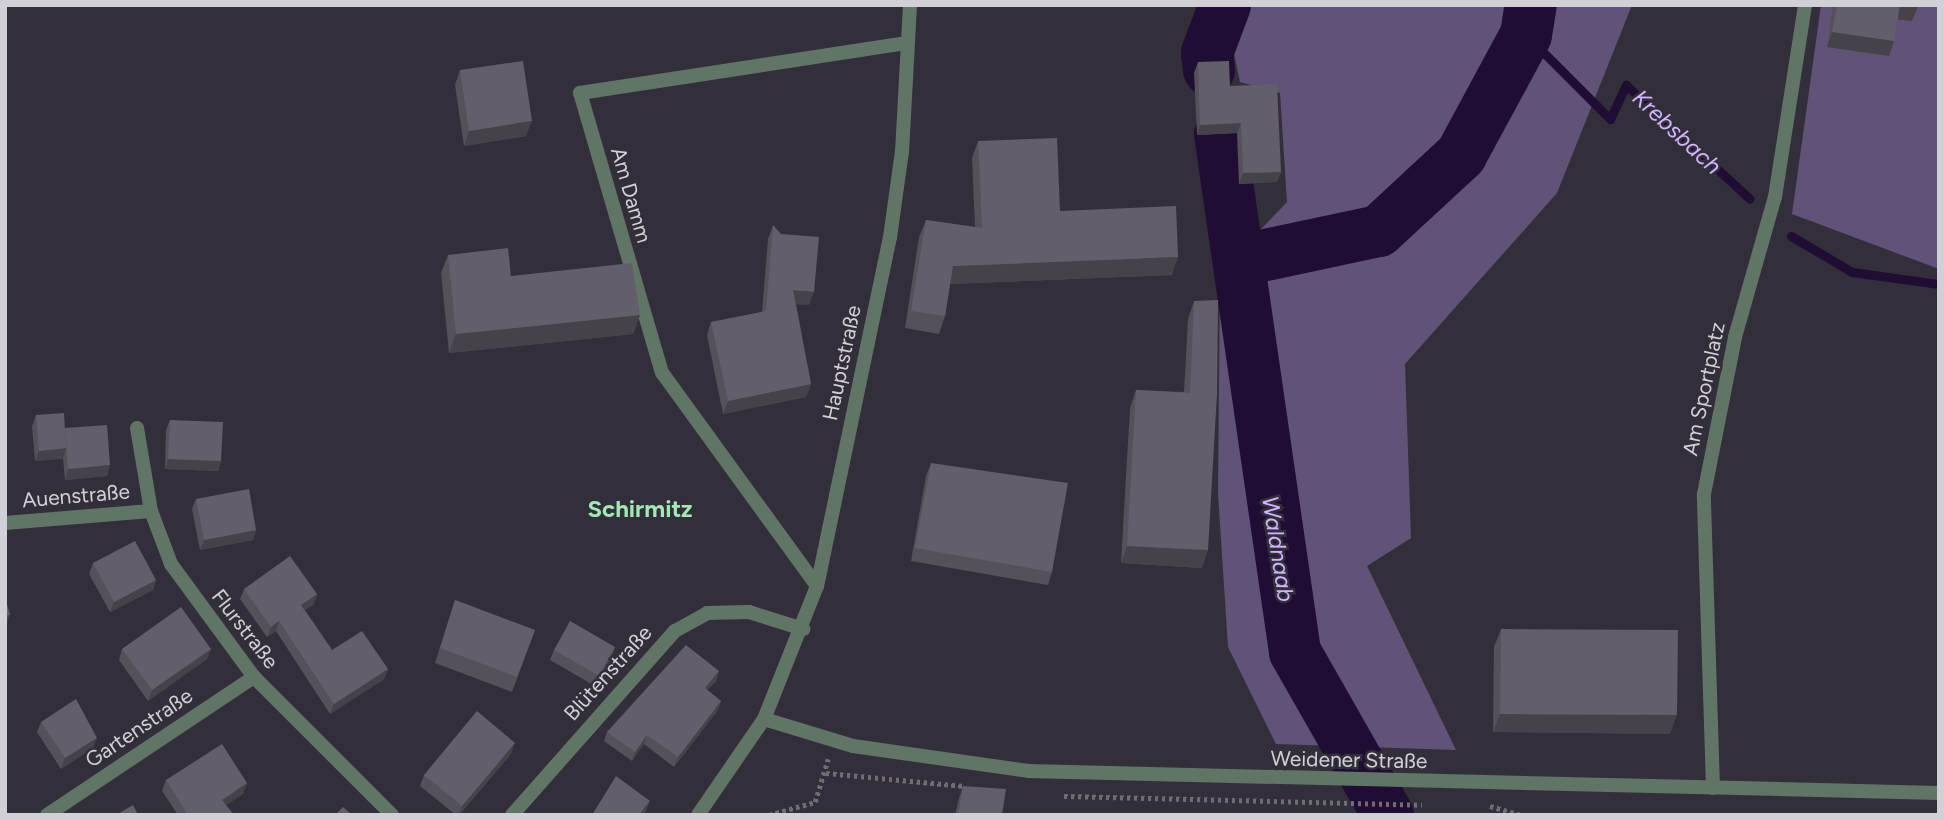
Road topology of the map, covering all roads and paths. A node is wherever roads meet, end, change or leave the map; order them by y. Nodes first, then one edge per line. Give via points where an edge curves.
1 (910, 5) edge
2 (1805, 5) edge
3 (907, 43) junction
4 (137, 428) dead end
5 (151, 511) junction
6 (5, 523) edge
7 (817, 586) junction
8 (803, 629) junction
9 (254, 677) junction
10 (764, 719) junction
11 (826, 773) dead end
12 (1713, 788) junction
13 (1939, 793) edge
14 (1251, 802) dead end
15 (1435, 805) dead end
16 (1475, 805) dead end
17 (47, 815) edge
18 (392, 815) edge
19 (512, 815) edge
20 (698, 815) edge
21 (769, 815) edge
22 (1522, 815) edge

1 - 3 street, Hauptstraße
2 - 12 street, Am Sportplatz via 1775,197 1735,337 1704,494
3 - 7 street, Hauptstraße via 890,237
3 - 7 street, Am Damm via 580,93 662,373
4 - 5 street, Flurstraße
5 - 6 street, Auenstraße
5 - 9 street, Flurstraße via 171,564
7 - 8 street, Hauptstraße
8 - 10 street, Hauptstraße
8 - 19 street, Blütenstraße via 749,612 707,613 675,631
9 - 17 street, Gartenstraße
9 - 18 street, Flurstraße
10 - 12 street, Weidener Straße via 832,741 933,760 1028,771 1245,780
10 - 20 street, Hauptstraße
11 - 21 path via 816,802
12 - 13 street, Weidener Straße
14 - 15 path
16 - 22 path

